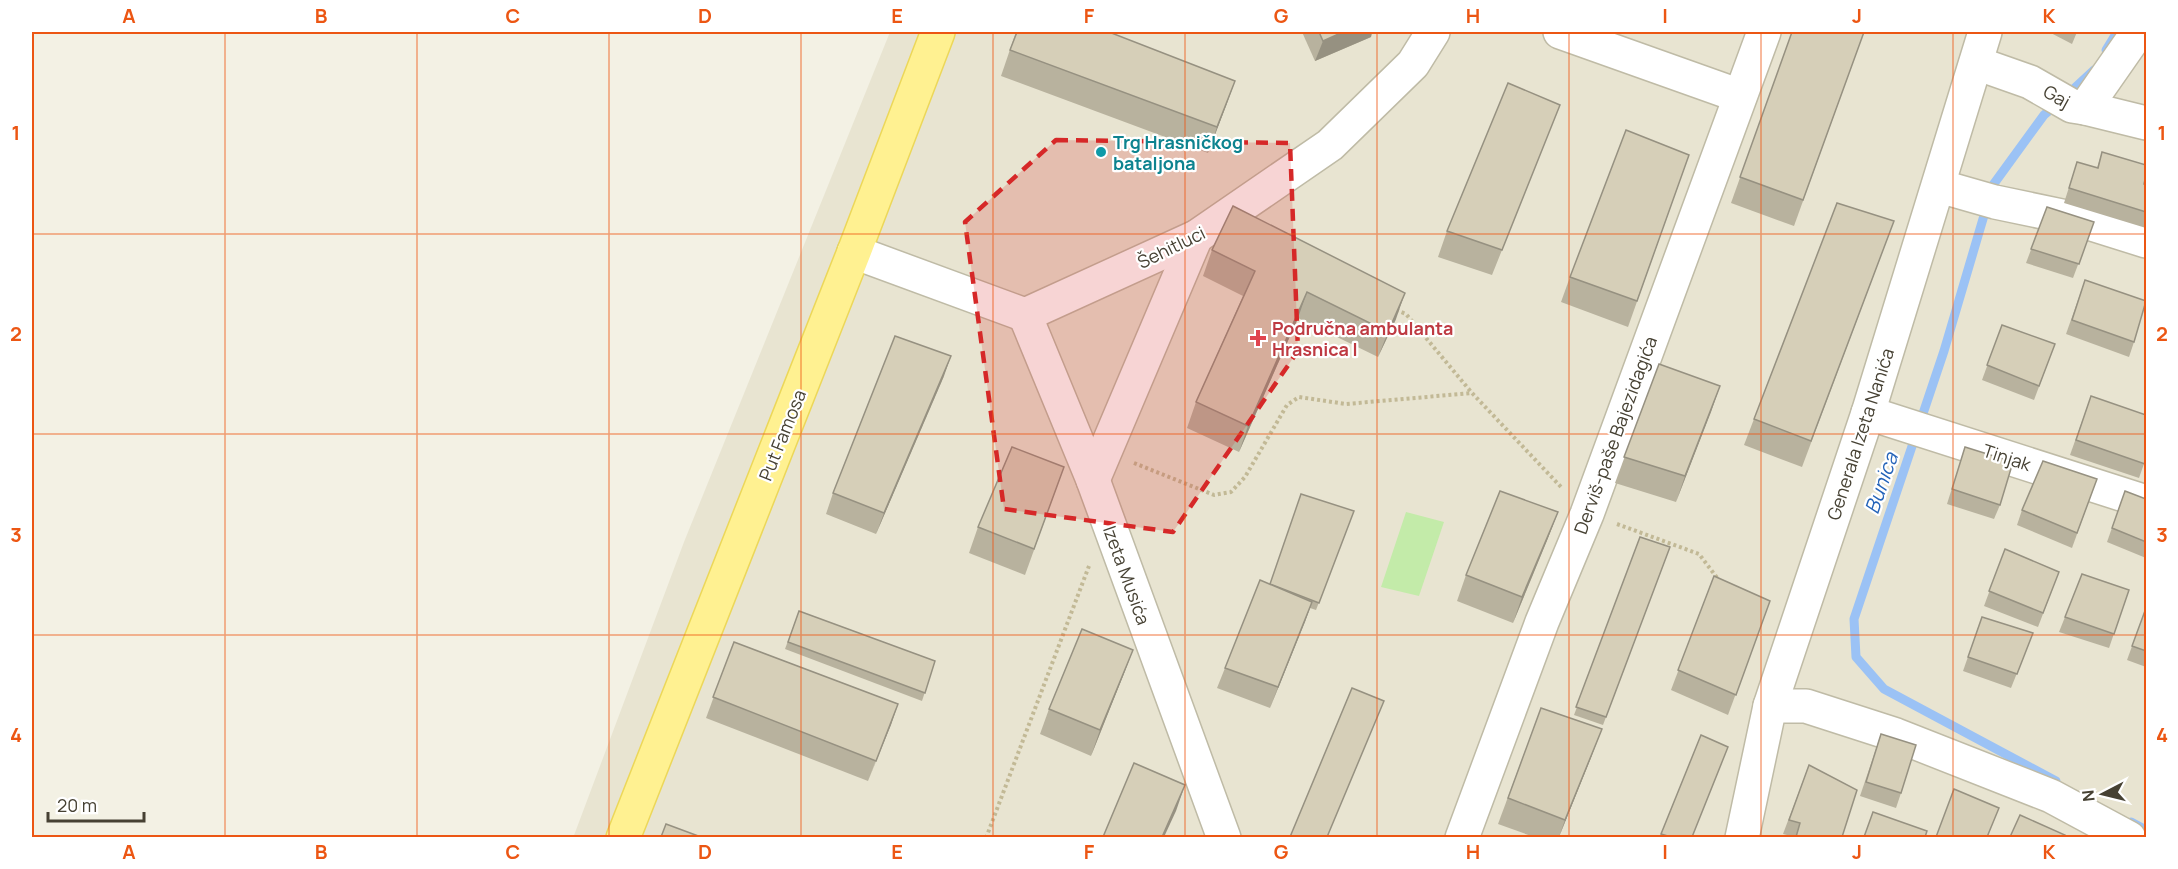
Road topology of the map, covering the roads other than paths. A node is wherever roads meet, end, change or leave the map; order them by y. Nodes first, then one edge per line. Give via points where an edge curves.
1 (938, 32) edge
2 (1434, 32) edge
3 (1560, 32) edge
4 (1764, 32) edge
5 (1985, 32) edge
6 (2138, 32) edge
7 (1976, 63) junction
8 (1740, 96) junction
9 (2078, 107) junction
10 (2146, 123) edge
11 (1939, 186) junction
12 (1196, 237) junction
13 (2146, 241) edge
14 (854, 252) junction
15 (1025, 315) junction
16 (1882, 418) junction
17 (1100, 466) junction
18 (2146, 502) edge
19 (1770, 706) junction
20 (623, 837) edge
21 (1224, 837) edge
22 (1462, 837) edge
23 (1742, 837) edge
24 (2129, 837) edge

1 - 14 main road, Put Famosa
2 - 12 street, Šehitluci via 1413,64 1330,145
3 - 8 street
4 - 8 street, Derviš-paše Bajezidagića
5 - 7 street, Generala Izeta Nanića
6 - 9 street, Gaj
7 - 9 street, Gaj via 2030,82
7 - 11 street, Generala Izeta Nanića
8 - 22 street, Derviš-paše Bajezidagića via 1587,514 1542,621
9 - 10 street
11 - 13 street via 2076,219
11 - 16 street, Generala Izeta Nanića
12 - 15 street, Šehitluci
12 - 17 street
14 - 15 street
14 - 20 main road, Put Famosa
15 - 17 street, Izeta Musića
16 - 18 street, Tinjak
16 - 19 street, Generala Izeta Nanića
17 - 21 street, Izeta Musića via 1106,520
19 - 23 street, Generala Izeta Nanića
19 - 24 street via 1806,706 1896,735 2051,796

